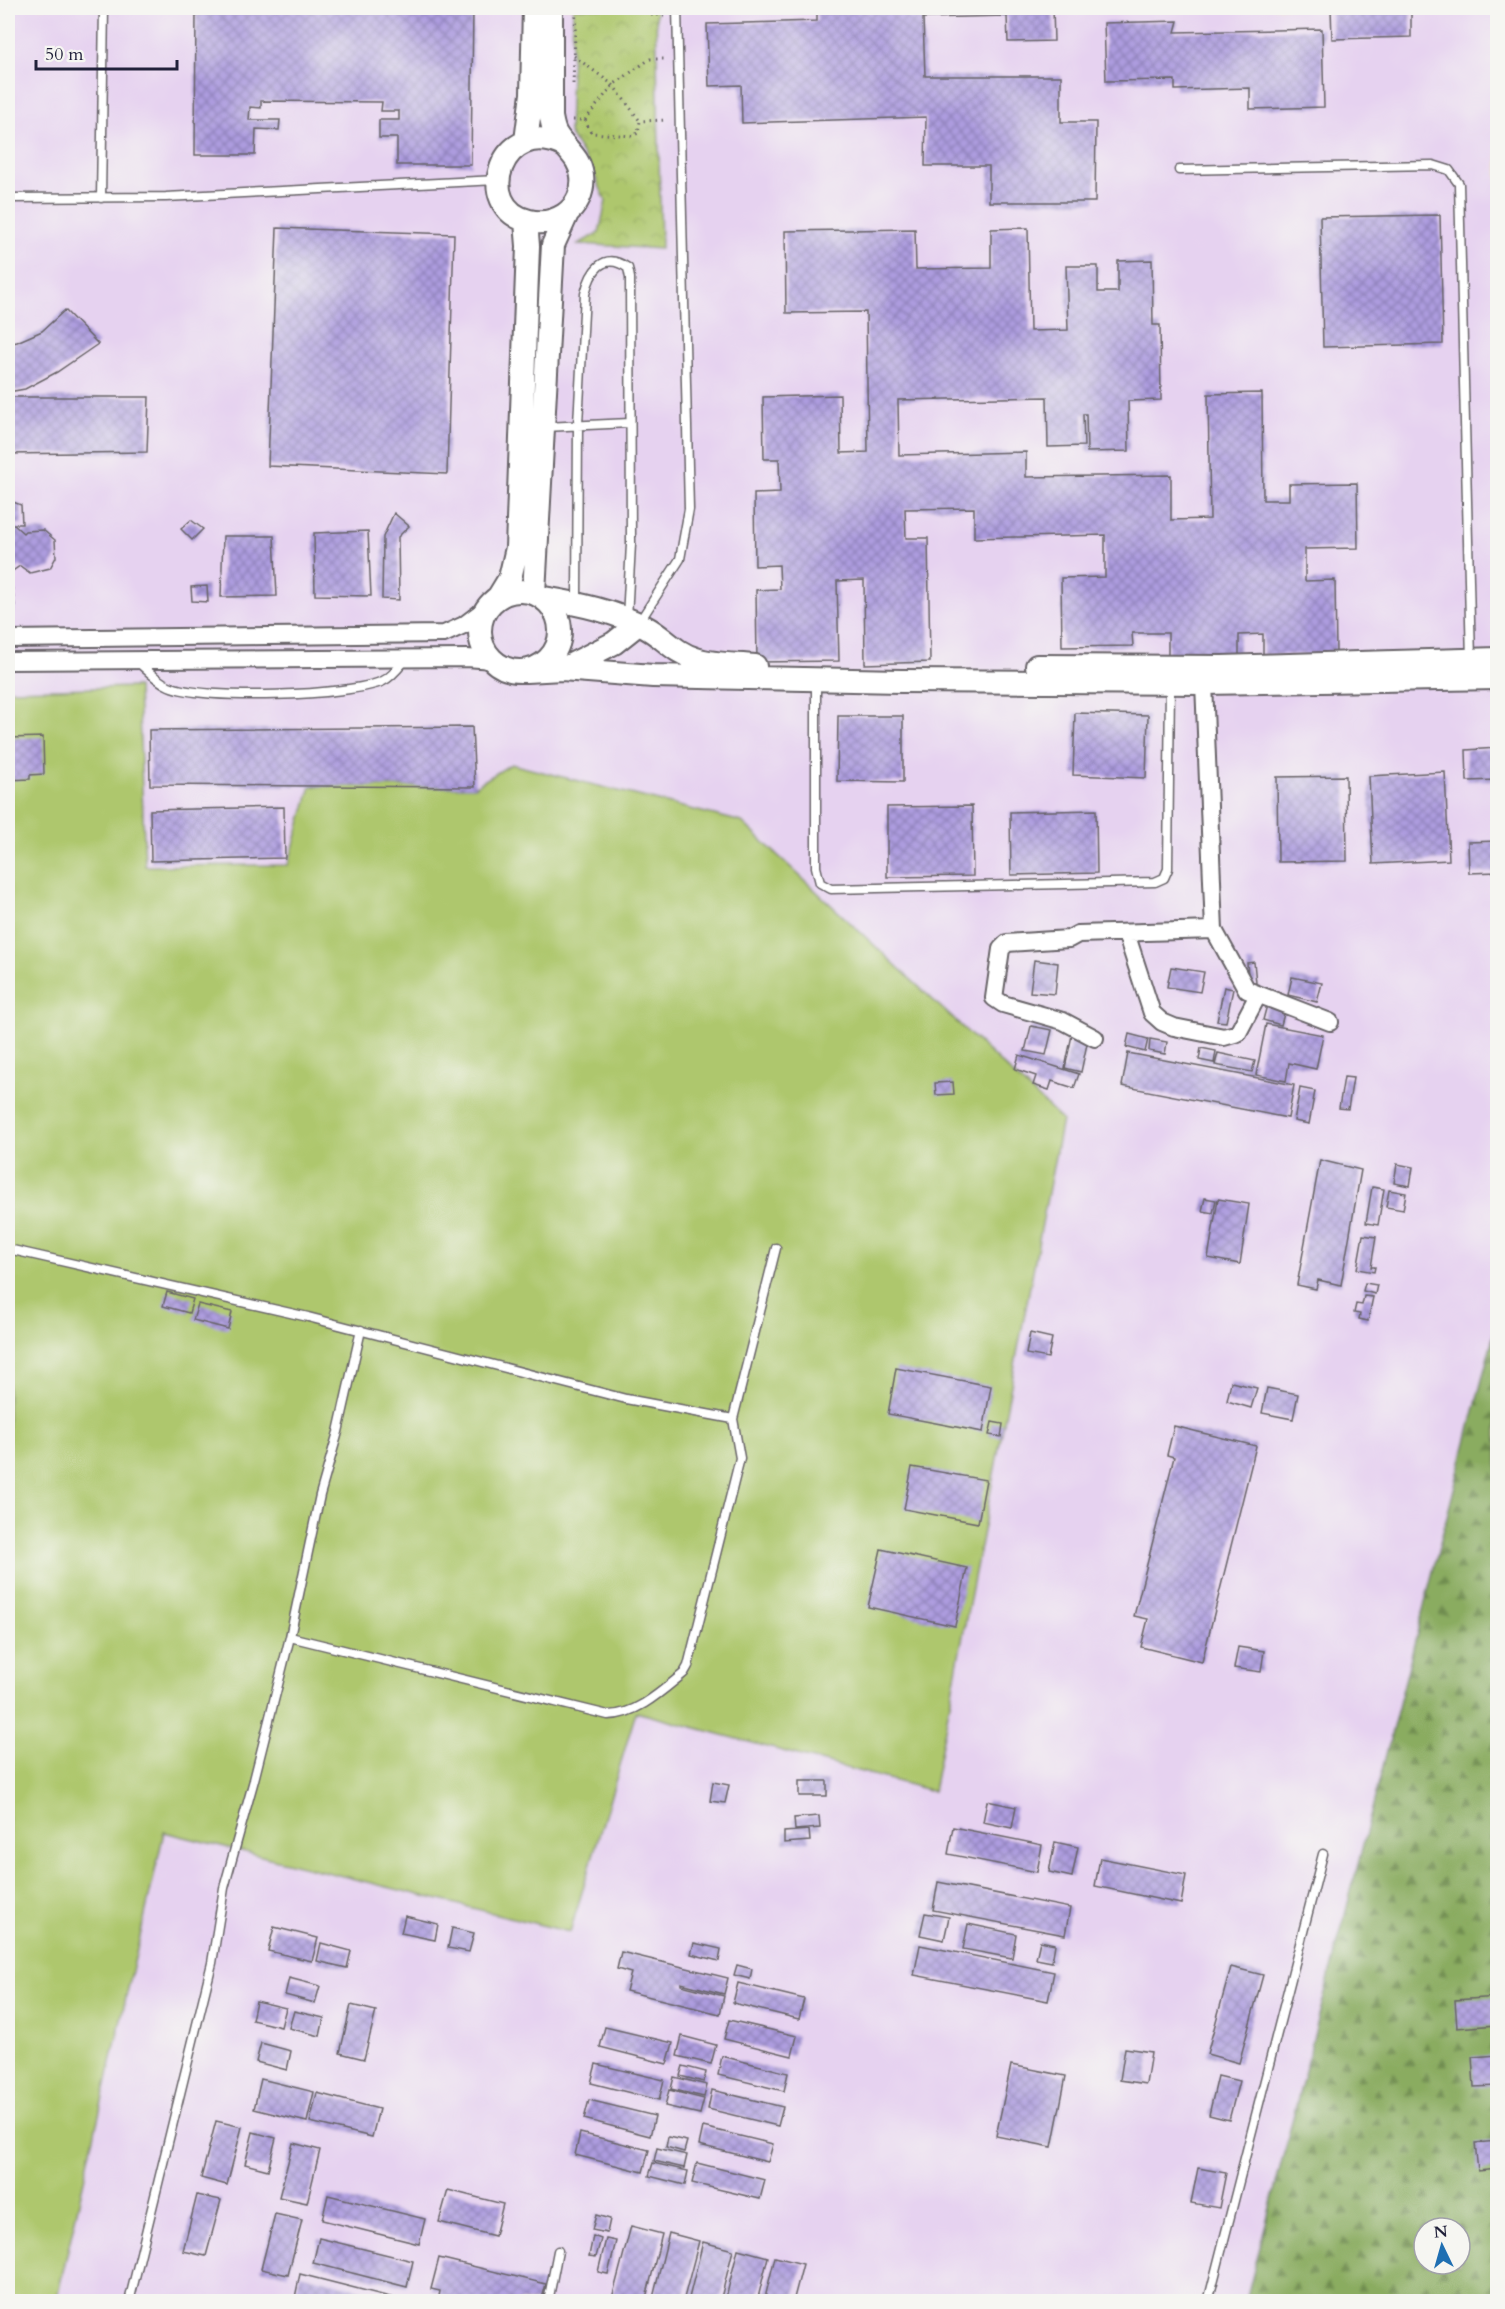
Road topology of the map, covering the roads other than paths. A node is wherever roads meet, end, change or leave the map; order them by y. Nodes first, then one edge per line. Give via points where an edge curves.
1 (104, 8) edge
2 (534, 8) edge
3 (551, 8) edge
4 (677, 11) edge
5 (526, 141) junction
6 (565, 146) junction
7 (1179, 170) dead end
8 (498, 180) junction
9 (8, 198) edge
10 (101, 198) junction
11 (567, 214) junction
12 (526, 221) junction
13 (630, 423) junction
14 (578, 424) junction
15 (545, 427) junction
16 (539, 595) junction
17 (492, 603) junction
18 (577, 603) junction
19 (633, 621) junction
20 (8, 639) edge
21 (406, 658) junction
22 (1497, 659) edge
23 (492, 660) junction
24 (1471, 660) junction
25 (137, 661) junction
26 (8, 662) edge
27 (562, 669) junction
28 (526, 671) junction
29 (1497, 678) edge
30 (816, 681) junction
31 (1170, 683) junction
32 (1204, 683) junction
33 (1214, 930) junction
34 (1126, 933) junction
35 (1258, 995) junction
36 (1330, 1022) dead end
37 (1095, 1038) dead end
38 (776, 1248) dead end
39 (8, 1249) edge
40 (361, 1330) junction
41 (733, 1419) junction
42 (290, 1637) junction
43 (1323, 1854) dead end
44 (558, 2251) dead end
45 (129, 2301) edge
46 (548, 2301) edge
47 (1208, 2301) edge

1 - 10 lane
2 - 5 street via 532,94
3 - 6 street via 551,117 555,133
4 - 19 lane via 689,509 680,559
5 - 6 street via 546,139
5 - 8 street via 506,156
6 - 11 street via 578,161 583,179 579,198
7 - 24 lane via 1433,165 1449,170 1459,184
8 - 10 lane
8 - 12 street via 506,205
9 - 10 lane
11 - 12 street via 554,221
11 - 15 street via 554,245
12 - 17 street via 517,548 510,578
13 - 14 lane
13 - 14 lane via 630,278 628,268 611,261 595,269 585,294
13 - 19 lane
14 - 15 lane
14 - 18 lane
15 - 16 street
16 - 17 street via 510,591
16 - 18 street
16 - 28 street via 558,616 560,639 548,660
17 - 20 street via 464,625 444,634
17 - 23 street via 479,627 482,645
18 - 19 street
19 - 24 street via 697,660 758,666 1222,667
19 - 27 street via 614,644
21 - 23 street
21 - 25 street
21 - 25 lane via 385,680 311,693 209,694 171,687
22 - 24 street
23 - 28 street via 508,669
25 - 26 street
27 - 28 street
27 - 30 street
29 - 32 street
30 - 31 street
30 - 31 lane via 816,867 820,883 831,889 1155,882 1164,878 1168,869
31 - 32 street
32 - 33 street
33 - 34 street
33 - 35 street via 1247,990
34 - 35 street via 1152,1013 1162,1022 1224,1037 1238,1034
34 - 37 street via 1078,934 1069,939 1007,944 1001,949 994,998 1063,1021
35 - 36 street
38 - 41 lane
39 - 40 lane
40 - 41 lane via 626,1399
40 - 42 lane
41 - 42 lane via 740,1458 688,1665 684,1673 646,1702 608,1715
42 - 45 lane via 224,1888 212,1963
43 - 47 lane
44 - 46 lane

